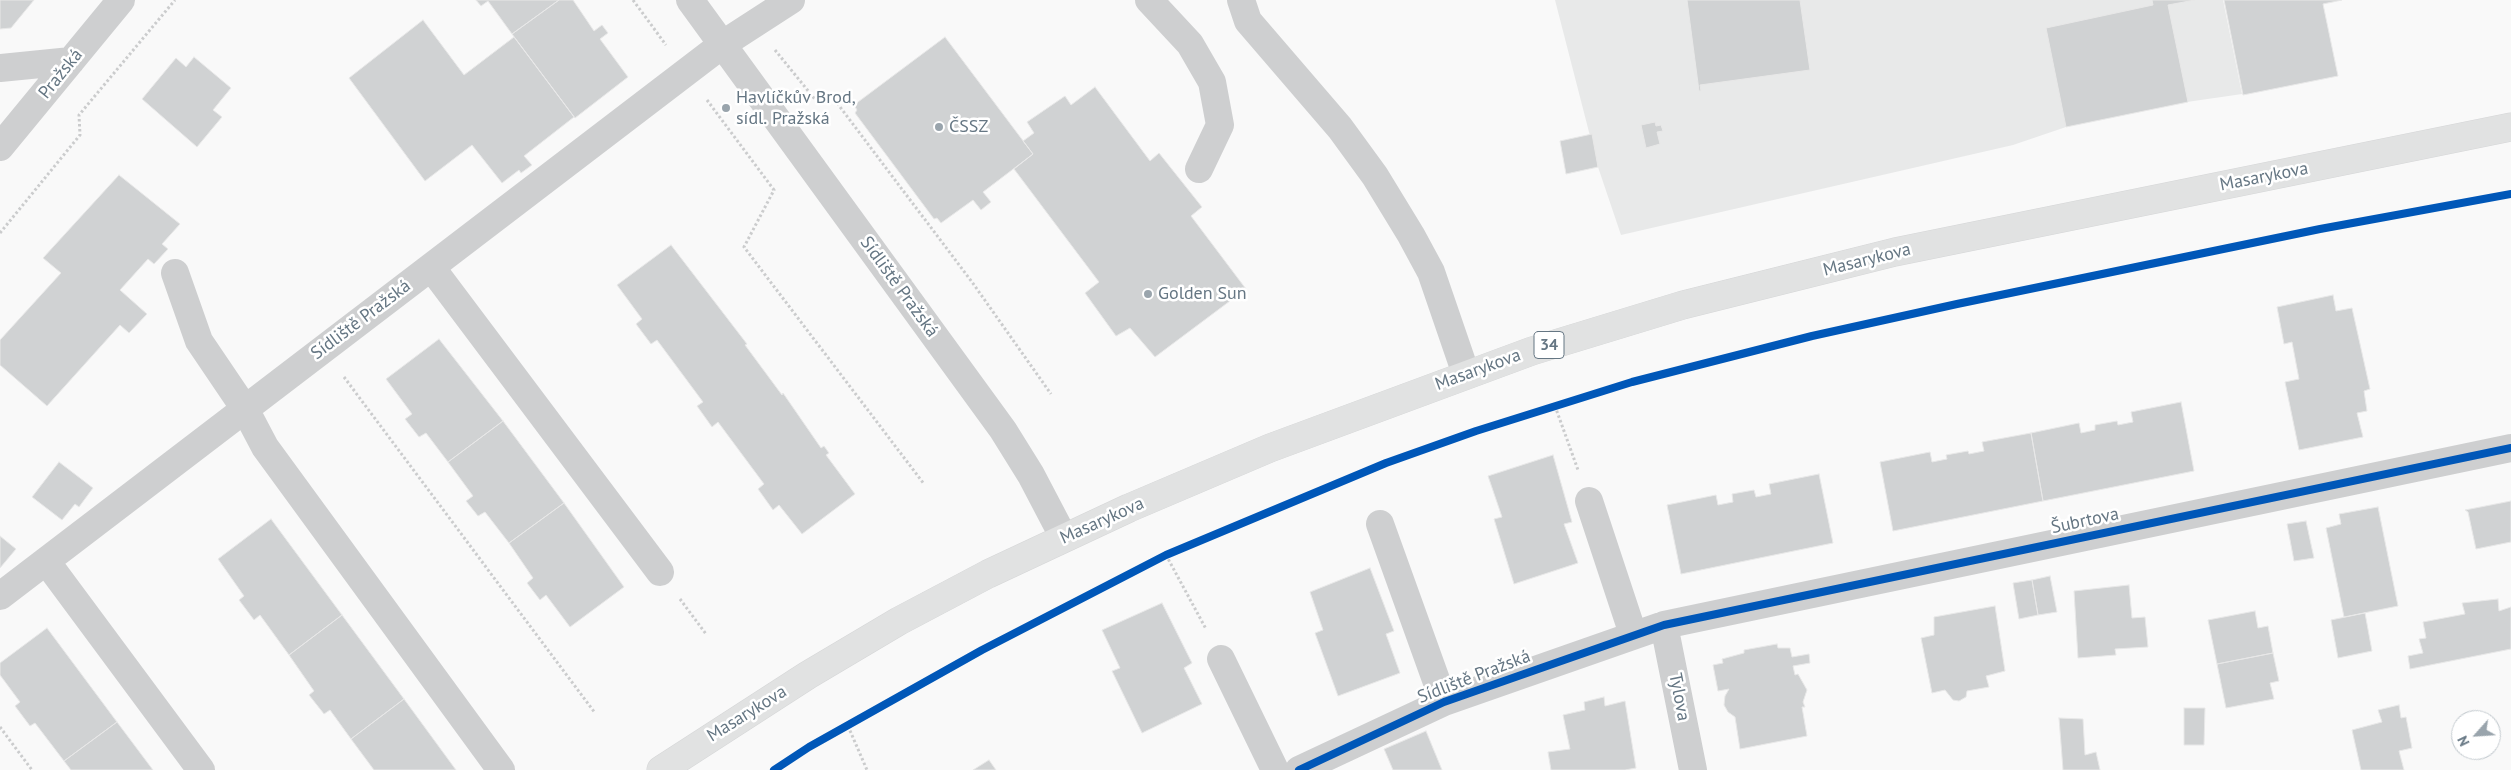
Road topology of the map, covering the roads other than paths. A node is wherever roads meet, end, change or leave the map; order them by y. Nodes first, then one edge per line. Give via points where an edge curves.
1 (121, 0) edge
2 (690, 0) edge
3 (791, 0) edge
4 (1149, 0) edge
5 (1242, 0) edge
6 (723, 44) junction
7 (71, 61) junction
8 (0, 68) edge
9 (2511, 127) edge
10 (0, 147) edge
11 (1199, 169) dead end
12 (431, 267) junction
13 (175, 273) dead end
14 (1466, 374) junction
15 (245, 409) junction
16 (2511, 448) edge
17 (1589, 501) road end
18 (1380, 524) dead end
19 (1064, 538) junction
20 (46, 561) junction
21 (660, 572) road end
22 (0, 596) edge
23 (1664, 625) junction
24 (1633, 634) junction
25 (1221, 659) road end
26 (1444, 702) junction
27 (201, 770) edge
28 (501, 770) edge
29 (661, 770) edge
30 (1275, 770) edge
31 (1299, 770) edge
32 (1693, 770) edge

1 - 7 street, Pražská
2 - 6 street, Sídliště Pražská
3 - 6 street
4 - 11 street via 1190,44 1212,82 1220,125
5 - 14 street via 1248,21 1340,128 1375,176 1411,235 1431,272
6 - 12 street, Sídliště Pražská
6 - 19 street, Sídliště Pražská via 1003,430
7 - 8 street
7 - 10 street, Pražská
9 - 14 main road, Masarykova / 34 via 1895,252 1594,330
12 - 15 street, Sídliště Pražská
12 - 21 street
13 - 15 street via 199,341
14 - 19 main road, Masarykova / 34 via 1270,448
15 - 20 street, Sídliště Pražská
15 - 28 street via 265,447
16 - 23 street, Šubrtova
17 - 24 street
18 - 26 street
19 - 29 main road, Masarykova / 34 via 899,620
20 - 22 street, Sídliště Pražská
20 - 27 street
23 - 24 street, Sídliště Pražská
23 - 32 street, Tylova
24 - 26 street, Sídliště Pražská
25 - 30 street
26 - 31 street, Sídliště Pražská

